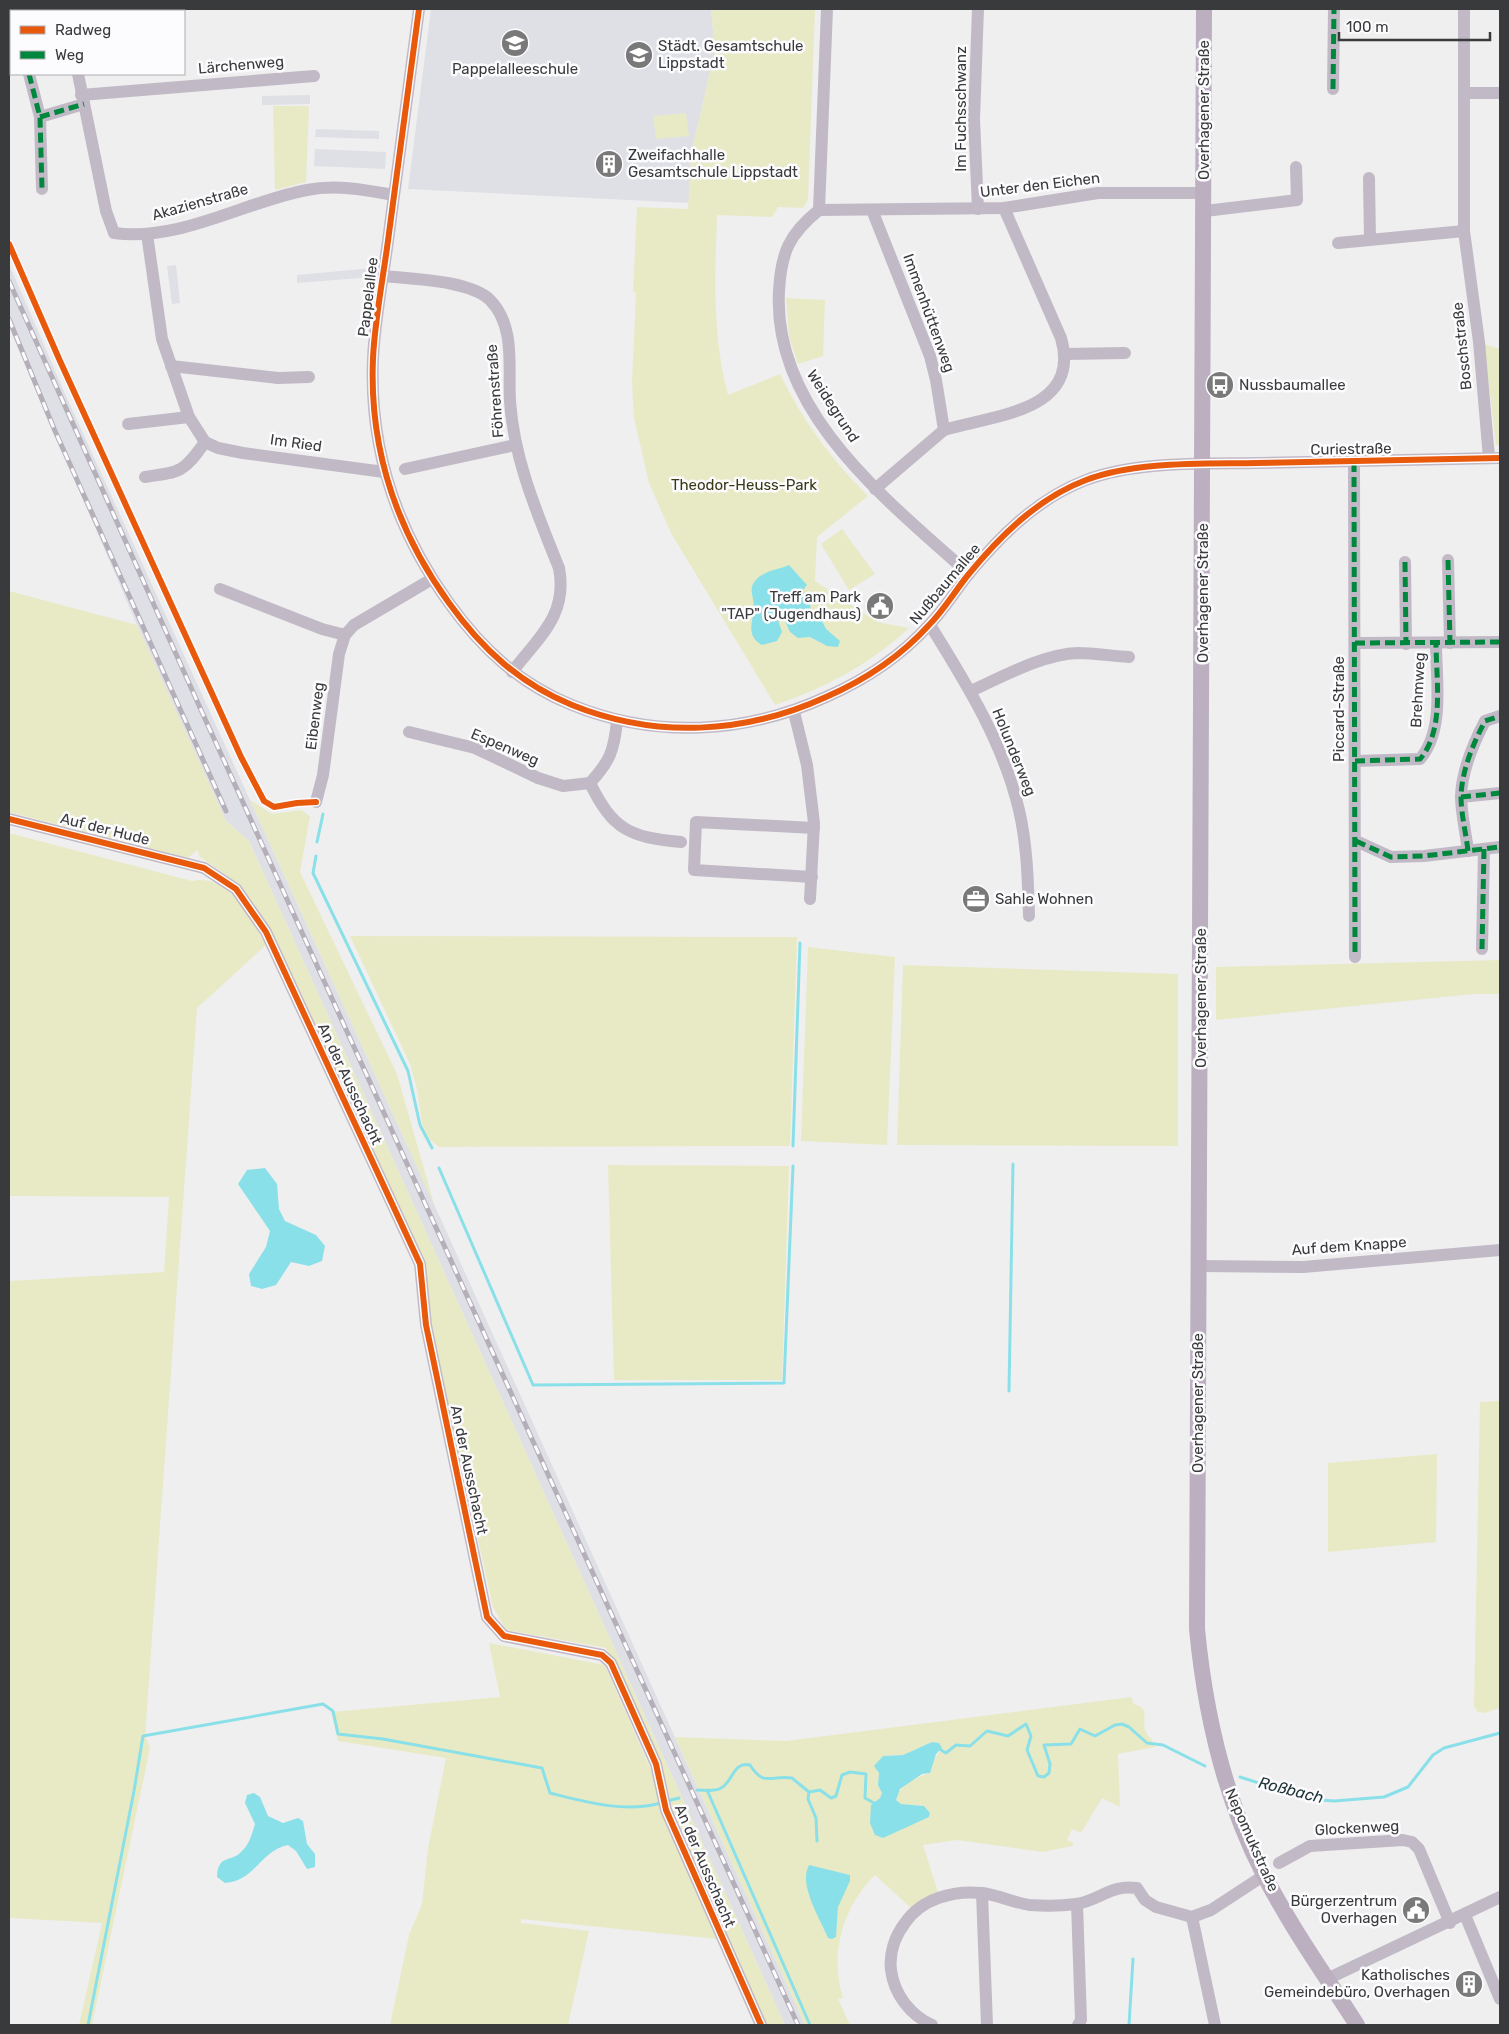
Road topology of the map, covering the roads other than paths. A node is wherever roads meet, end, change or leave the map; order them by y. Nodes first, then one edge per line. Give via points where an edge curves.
1 (419, 9) edge
2 (826, 9) edge
3 (978, 9) edge
4 (1204, 9) edge
5 (1334, 9) edge
6 (1464, 9) edge
7 (29, 75) edge
8 (78, 75) edge
9 (314, 76) dead end
10 (1333, 89) dead end
11 (1464, 93) junction
12 (1500, 93) edge
13 (82, 100) junction
14 (40, 117) junction
15 (1296, 167) dead end
16 (1369, 178) dead end
17 (42, 189) dead end
18 (1205, 193) junction
19 (394, 195) junction
20 (1004, 208) junction
21 (978, 209) junction
22 (819, 210) junction
23 (872, 210) junction
24 (1204, 211) junction
25 (1464, 231) junction
26 (147, 234) junction
27 (1370, 240) junction
28 (1338, 243) dead end
29 (384, 276) junction
30 (1125, 353) dead end
31 (1065, 354) junction
32 (170, 366) junction
33 (309, 377) dead end
34 (189, 417) junction
35 (128, 424) dead end
36 (944, 430) junction
37 (205, 442) junction
38 (515, 445) junction
39 (1495, 458) edge
40 (1354, 462) junction
41 (1203, 464) junction
42 (405, 469) dead end
43 (384, 472) junction
44 (145, 477) dead end
45 (875, 489) junction
46 (1448, 560) dead end
47 (1404, 562) dead end
48 (968, 574) junction
49 (432, 579) junction
50 (220, 589) dead end
51 (930, 625) junction
52 (345, 634) junction
53 (1500, 642) edge
54 (1355, 643) junction
55 (1436, 643) junction
56 (1450, 643) junction
57 (1406, 644) junction
58 (1128, 657) dead end
59 (512, 672) junction
60 (971, 691) junction
61 (794, 712) junction
62 (1500, 716) edge
63 (618, 721) junction
64 (409, 732) dead end
65 (1355, 761) junction
66 (590, 782) junction
67 (1500, 793) edge
68 (1461, 797) junction
69 (316, 802) dead end
70 (9, 819) edge
71 (814, 828) junction
72 (1356, 841) junction
73 (681, 842) dead end
74 (1500, 847) edge
75 (1484, 849) junction
76 (1468, 851) junction
77 (195, 864) joint
78 (812, 877) junction
79 (810, 899) dead end
80 (1029, 916) dead end
81 (1482, 949) dead end
82 (1355, 956) dead end
83 (1500, 1250) edge
84 (1199, 1266) junction
85 (1226, 1782) joint
86 (1279, 1863) dead end
87 (1263, 1873) junction
88 (982, 1893) junction
89 (1500, 1897) edge
90 (1077, 1904) junction
91 (1464, 1915) junction
92 (1192, 1917) junction
93 (1450, 1923) junction
94 (1327, 1978) junction
95 (1500, 1999) edge
96 (761, 2025) edge
97 (932, 2025) edge
98 (986, 2025) edge
99 (1078, 2025) edge
100 (1216, 2025) edge
101 (1357, 2025) edge

1 - 19 street, Pappelallee
2 - 22 street
3 - 21 street, Im Fuchsschwanz via 974,119
4 - 18 main road, Overhagener Straße
5 - 10 street
6 - 11 street, Boschstraße
7 - 14 street
8 - 13 street, Akazienstraße
9 - 13 street, Lärchenweg
11 - 12 street
11 - 25 street, Boschstraße
13 - 14 street
13 - 26 street, Akazienstraße via 110,225 114,233
14 - 17 street
15 - 24 street via 1297,200
16 - 27 street
18 - 20 street, Unter den Eichen via 1098,193
18 - 24 main road, Overhagener Straße
19 - 26 street, Akazienstraße via 354,188 309,189
19 - 29 street, Pappelallee
20 - 21 street, Unter den Eichen
20 - 31 street
21 - 23 street, Unter den Eichen
22 - 23 street, Unter den Eichen
22 - 45 street, Weidegrund via 802,224 783,255 778,299 783,345 792,372 815,414
23 - 36 street, Immenhüttenweg via 930,356
24 - 41 main road, Overhagener Straße
25 - 27 street
25 - 39 street, Boschstraße
26 - 32 street via 162,340
27 - 28 street
29 - 38 street, Föhrenstraße via 438,281 466,288 490,299 505,325 511,359 510,400
29 - 43 street, Pappelallee via 373,356 376,429
30 - 31 street
31 - 36 street via 1061,377 1049,394 1030,407
32 - 33 street via 278,378
32 - 34 street
34 - 35 street
34 - 37 street
36 - 45 street
37 - 43 street, Im Ried via 234,451
37 - 44 street via 190,464 175,473
38 - 42 street, Föhrenstraße
38 - 59 street, Föhrenstraße via 558,568 562,596 554,616
39 - 40 street, Curiestraße
40 - 41 street, Curiestraße
40 - 54 street, Piccard-Straße
41 - 48 street, Nußbaumallee via 1124,470 1092,477 1069,487 1017,521
41 - 84 main road, Overhagener Straße
43 - 49 street, Pappelallee via 411,542
45 - 48 street, Weidegrund
46 - 56 street
47 - 57 street
48 - 51 street, Nußbaumallee
49 - 52 street via 354,625
49 - 59 street, Nußbaumallee via 485,648
50 - 52 street via 322,629
51 - 60 street, Holunderweg
51 - 61 street, Nußbaumallee via 888,663 840,691
52 - 69 street, Eibenweg via 339,654 323,775
53 - 56 street
54 - 57 street
54 - 65 street, Piccard-Straße
55 - 56 street
55 - 57 street
55 - 65 street, Brehmweg via 1435,724 1427,751 1420,759
58 - 60 street via 1077,653 1058,657
59 - 63 street, Nußbaumallee via 538,690
60 - 80 street, Holunderweg via 992,735 1019,809
61 - 63 street, Nußbaumallee via 718,728 658,728
61 - 71 street via 807,765
62 - 68 street via 1485,721 1475,740
63 - 66 street via 615,742 606,765
64 - 66 street, Espenweg via 475,748 538,778 563,786
65 - 72 street, Piccard-Straße
66 - 73 street via 602,807 622,828 647,839
67 - 68 street
68 - 76 street
70 - 77 street, Auf der Hude
71 - 78 street
71 - 78 street via 696,822 694,870
72 - 76 street via 1391,856
72 - 82 street, Piccard-Straße
74 - 75 street
75 - 76 street
75 - 81 street
77 - 96 street, An der Ausschacht via 236,889 266,932 420,1264 426,1325 487,1617 504,1636 602,1655 611,1663 656,1764 665,1804
78 - 79 street
83 - 84 street, Auf dem Knappe via 1303,1266
84 - 85 main road, Overhagener Straße via 1197,1629 1208,1712
85 - 87 main road, Nepomukstraße
86 - 93 street, Glockenweg via 1310,1846 1412,1842 1419,1849
87 - 92 street via 1210,1910
87 - 94 main road, Nepomukstraße
88 - 90 street via 1030,1905
88 - 97 street via 942,1896 929,1901 911,1914 894,1943 891,1968 894,1983 915,2015
88 - 98 street
89 - 91 street
90 - 92 street via 1124,1886 1137,1888 1156,1907
90 - 99 street via 1081,2020
91 - 93 street
91 - 95 street
92 - 100 street
93 - 94 street
94 - 101 main road, Nepomukstraße

